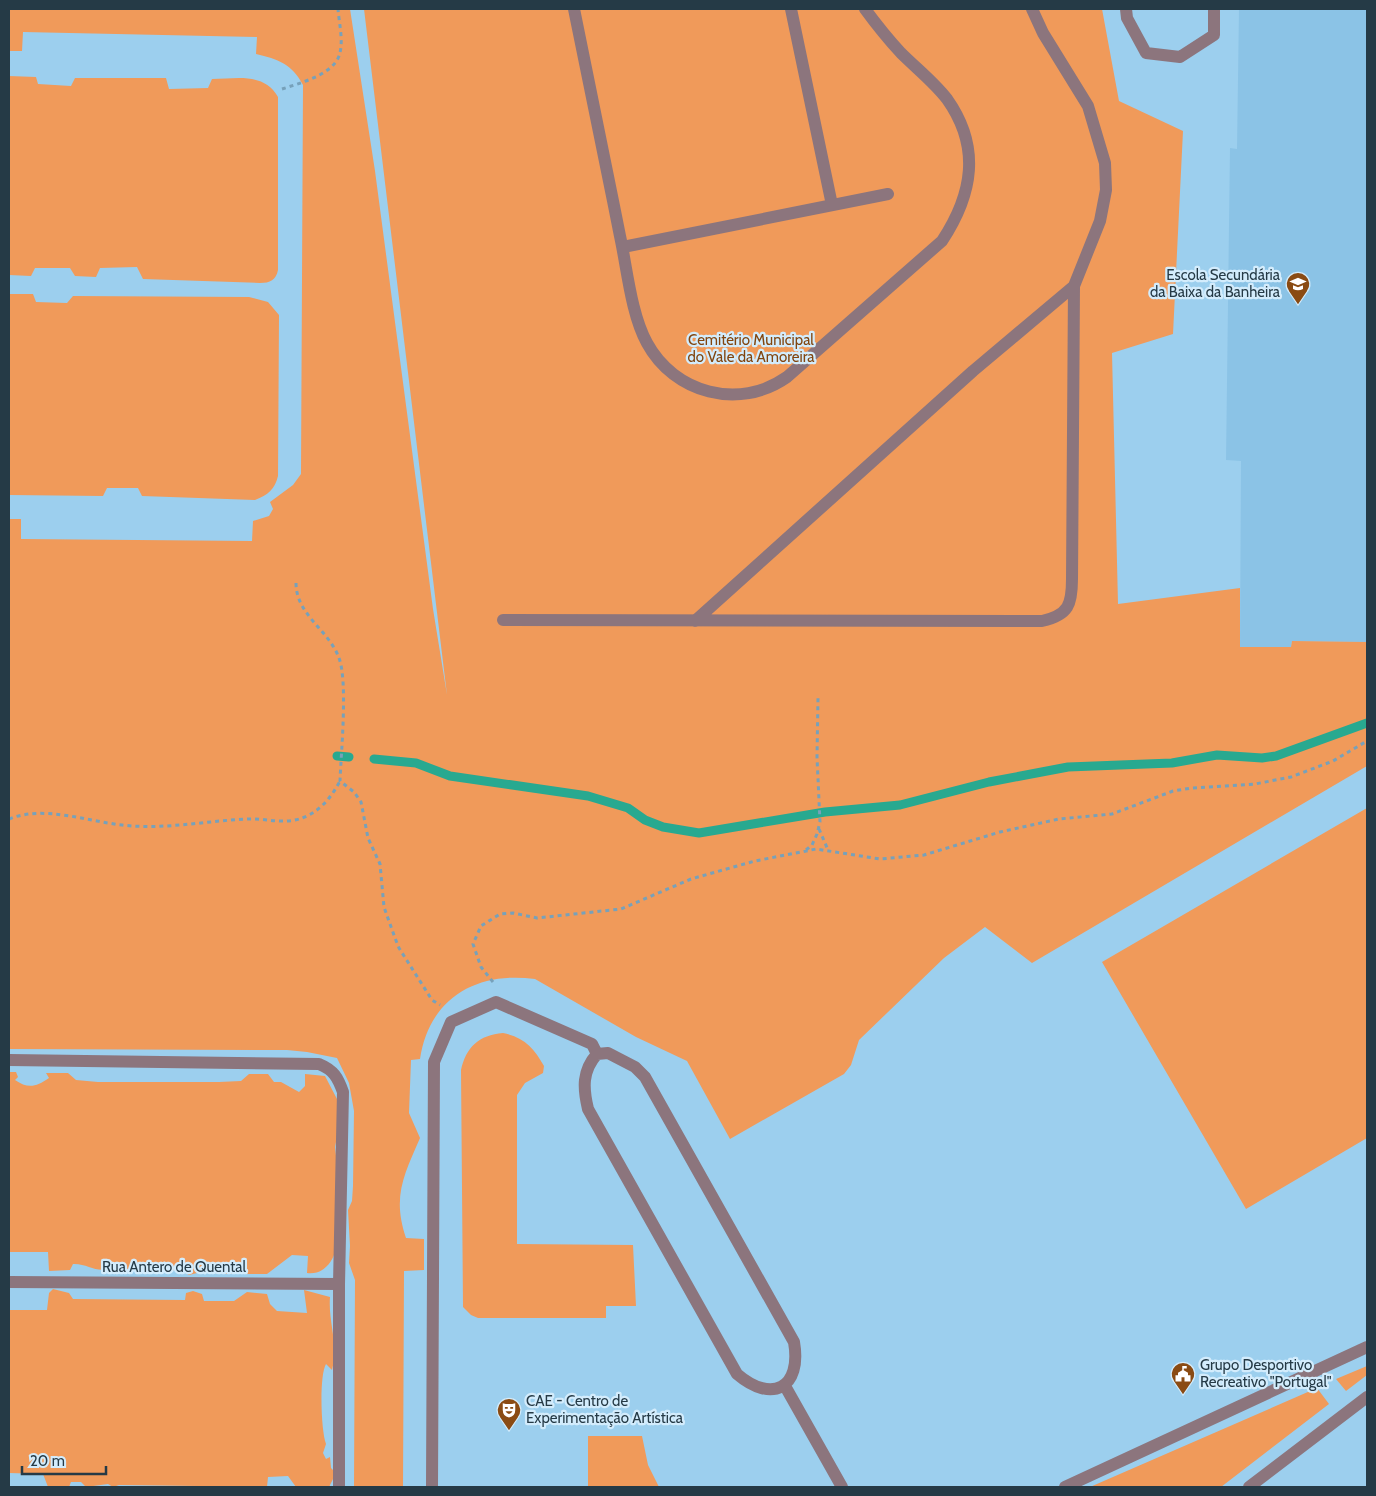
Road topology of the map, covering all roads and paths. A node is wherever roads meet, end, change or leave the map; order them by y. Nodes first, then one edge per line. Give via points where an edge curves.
1 (338, 9) edge
2 (574, 9) edge
3 (791, 9) edge
4 (865, 9) edge
5 (1032, 9) edge
6 (1126, 9) edge
7 (1214, 9) edge
8 (282, 89) dead end
9 (888, 194) dead end
10 (832, 205) junction
11 (623, 247) junction
12 (1074, 286) junction
13 (296, 583) dead end
14 (503, 620) dead end
15 (695, 621) junction
16 (818, 698) dead end
17 (1367, 741) edge
18 (340, 780) junction
19 (9, 819) edge
20 (819, 829) junction
21 (828, 850) junction
22 (803, 852) junction
23 (492, 979) dead end
24 (451, 1022) junction
25 (597, 1054) junction
26 (9, 1060) edge
27 (9, 1282) edge
28 (339, 1284) junction
29 (1367, 1347) edge
30 (785, 1386) junction
31 (1367, 1397) edge
32 (340, 1487) edge
33 (432, 1487) edge
34 (842, 1487) edge
35 (1065, 1487) edge
36 (1250, 1487) edge

1 - 8 path via 341,39 339,56 333,66 304,82
2 - 11 street
3 - 10 street
4 - 11 street via 894,46 946,97 965,136 969,158 965,195 958,217 942,241 787,377 765,388 738,394 709,392 691,386 672,376 658,360 640,325
5 - 12 street via 1042,33 1088,106 1105,163 1106,190 1100,221
6 - 7 street via 1127,18 1146,53 1180,57 1214,35
9 - 10 street
10 - 11 street
12 - 15 street via 973,371
12 - 15 street via 1072,601 1060,615 1042,621
13 - 18 path via 298,601 334,646 340,660
14 - 15 street
16 - 20 path
17 - 21 path via 1333,761 1291,776 1255,784 1173,791 1112,814 1081,815 1051,821 992,834 924,855 880,859
18 - 19 path via 320,808 291,822 250,819 151,828 48,814
18 - 24 path via 361,802 368,838 380,864 384,907 399,948 432,1000 445,1008
20 - 21 path
20 - 22 path via 812,845
21 - 22 path
22 - 23 path via 691,879 621,909 537,918 500,914 481,926 473,944 481,967
24 - 25 street via 496,1002 592,1044
24 - 33 street via 434,1062
25 - 30 street via 608,1053 622,1059 645,1077 794,1342 796,1368
25 - 30 street via 587,1066 585,1096 588,1109 737,1374 760,1388 771,1390
26 - 28 street via 319,1064 331,1069 343,1092
27 - 28 street, Rua Antero de Quental
28 - 32 street
29 - 35 street
30 - 34 street
31 - 36 street

